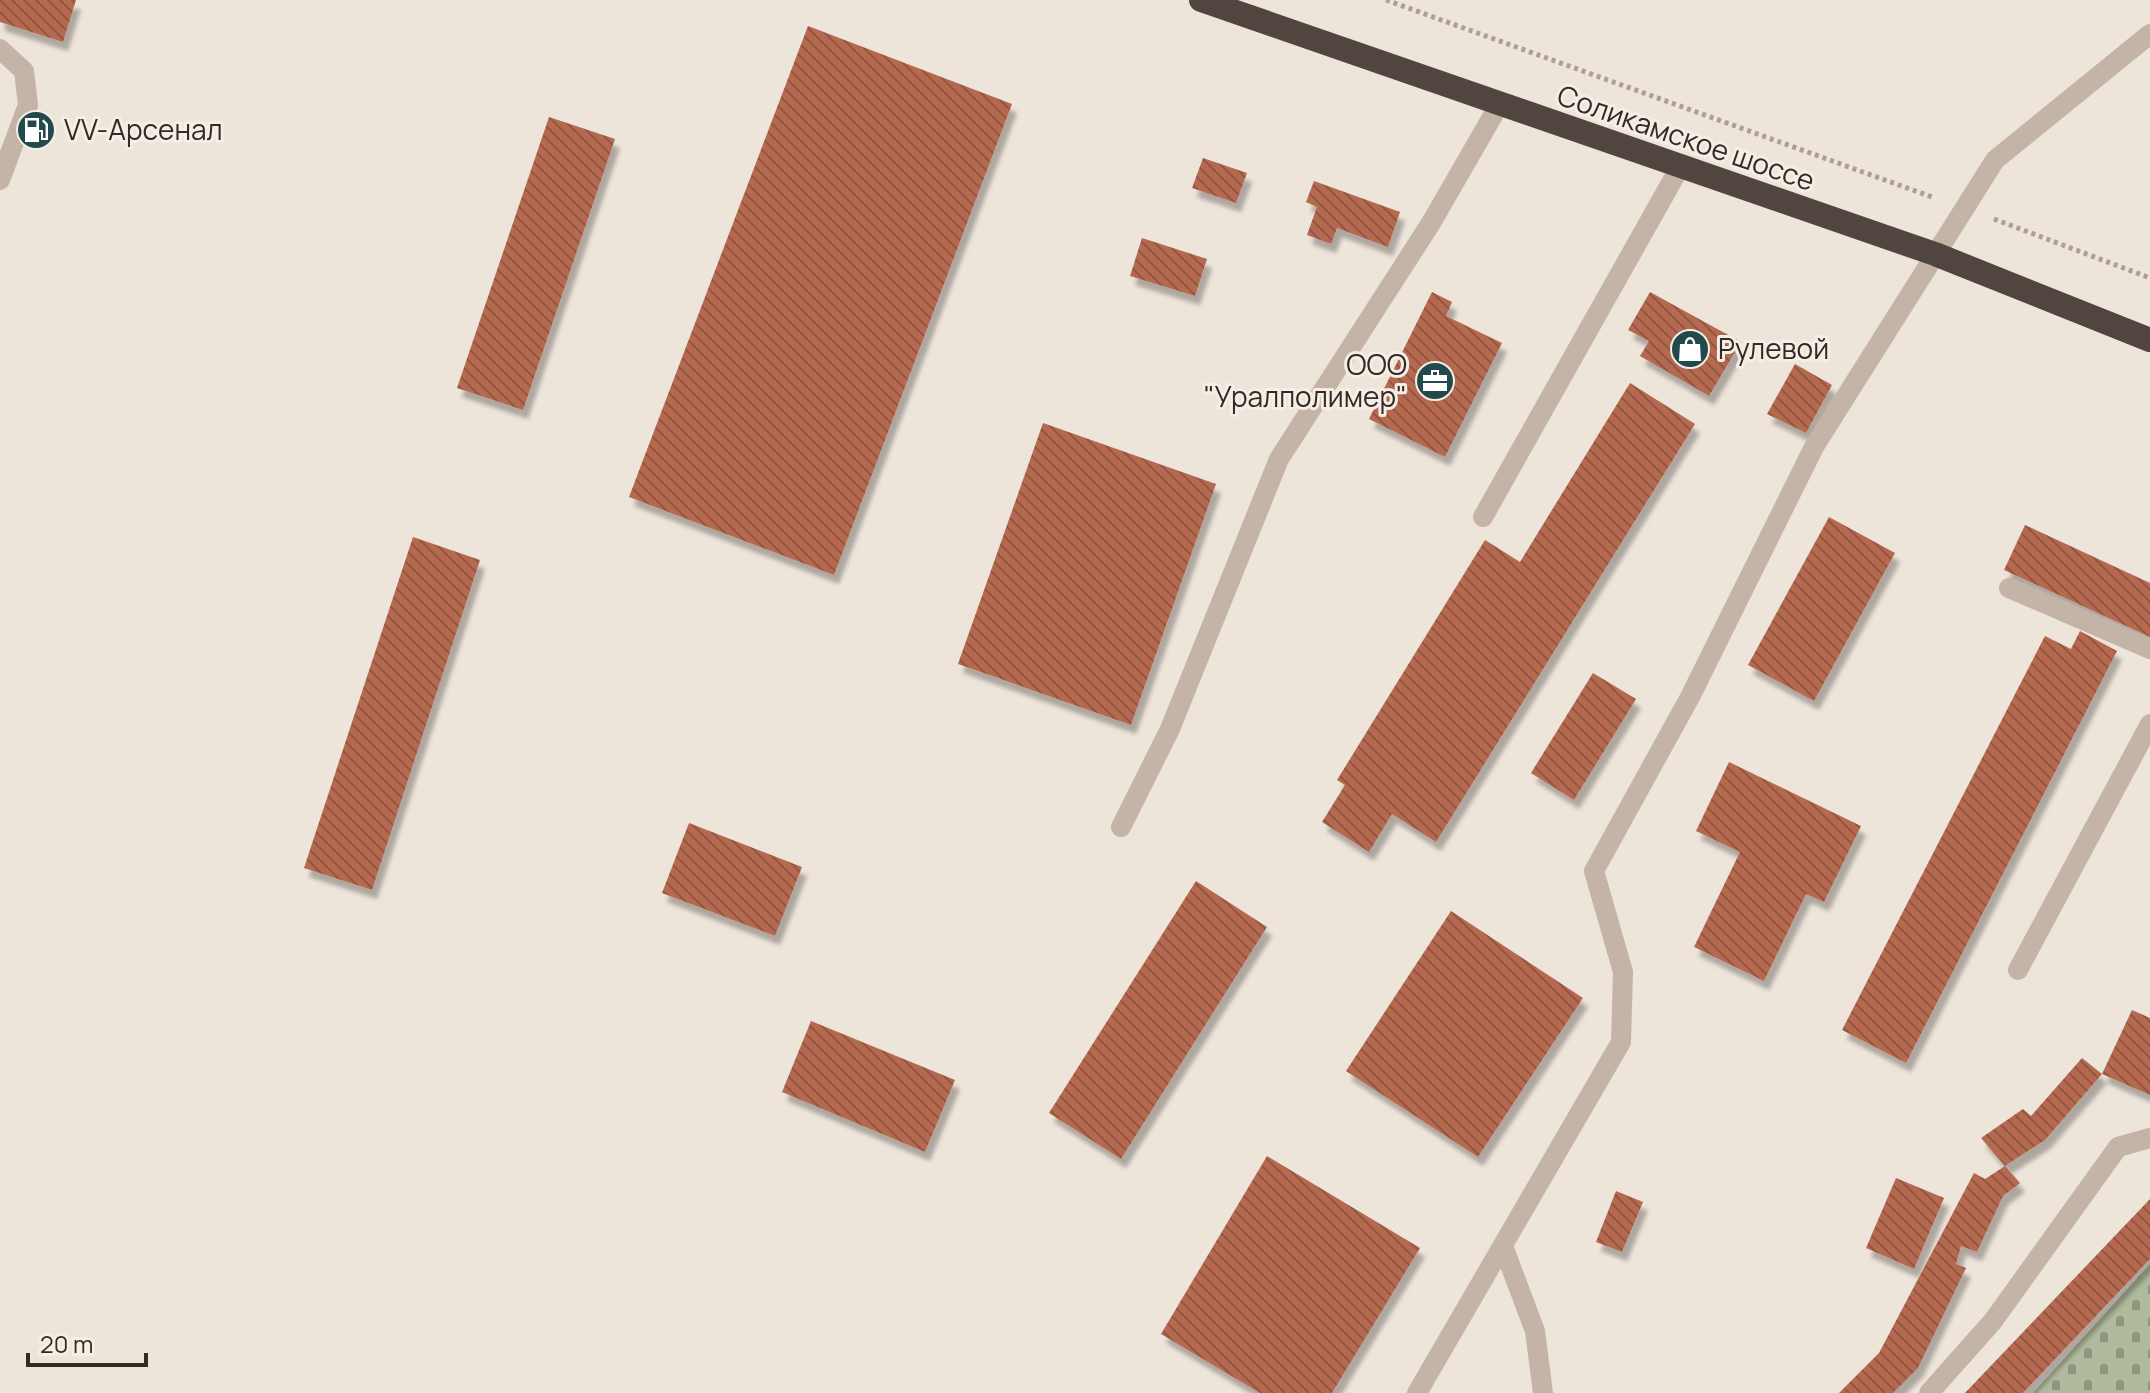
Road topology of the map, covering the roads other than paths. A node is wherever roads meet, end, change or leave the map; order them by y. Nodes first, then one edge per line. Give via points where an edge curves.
1 (1201, 0) edge
2 (2150, 34) edge
3 (0, 49) edge
4 (1499, 105) junction
5 (1680, 167) junction
6 (0, 180) edge
7 (1935, 254) junction
8 (2150, 340) edge
9 (1483, 517) dead end
10 (2009, 588) dead end
11 (2150, 649) edge
12 (2150, 724) edge
13 (1121, 827) dead end
14 (2018, 970) dead end
15 (2150, 1138) edge
16 (1503, 1246) junction
17 (1417, 1393) edge
18 (1543, 1393) edge
19 (1929, 1393) edge

1 - 4 highway, Соликамское шоссе
2 - 7 lane via 1995,160
3 - 6 lane via 24,71 28,105
4 - 5 highway, Соликамское шоссе
4 - 13 lane via 1431,223 1279,459 1170,729
5 - 7 highway, Соликамское шоссе
5 - 9 lane
7 - 8 highway, Соликамское шоссе
7 - 16 lane via 1814,447 1690,697 1594,871 1623,972 1621,1042
10 - 11 lane
12 - 14 lane
15 - 19 lane via 2118,1147 1993,1321
16 - 17 lane
16 - 18 lane via 1535,1331

